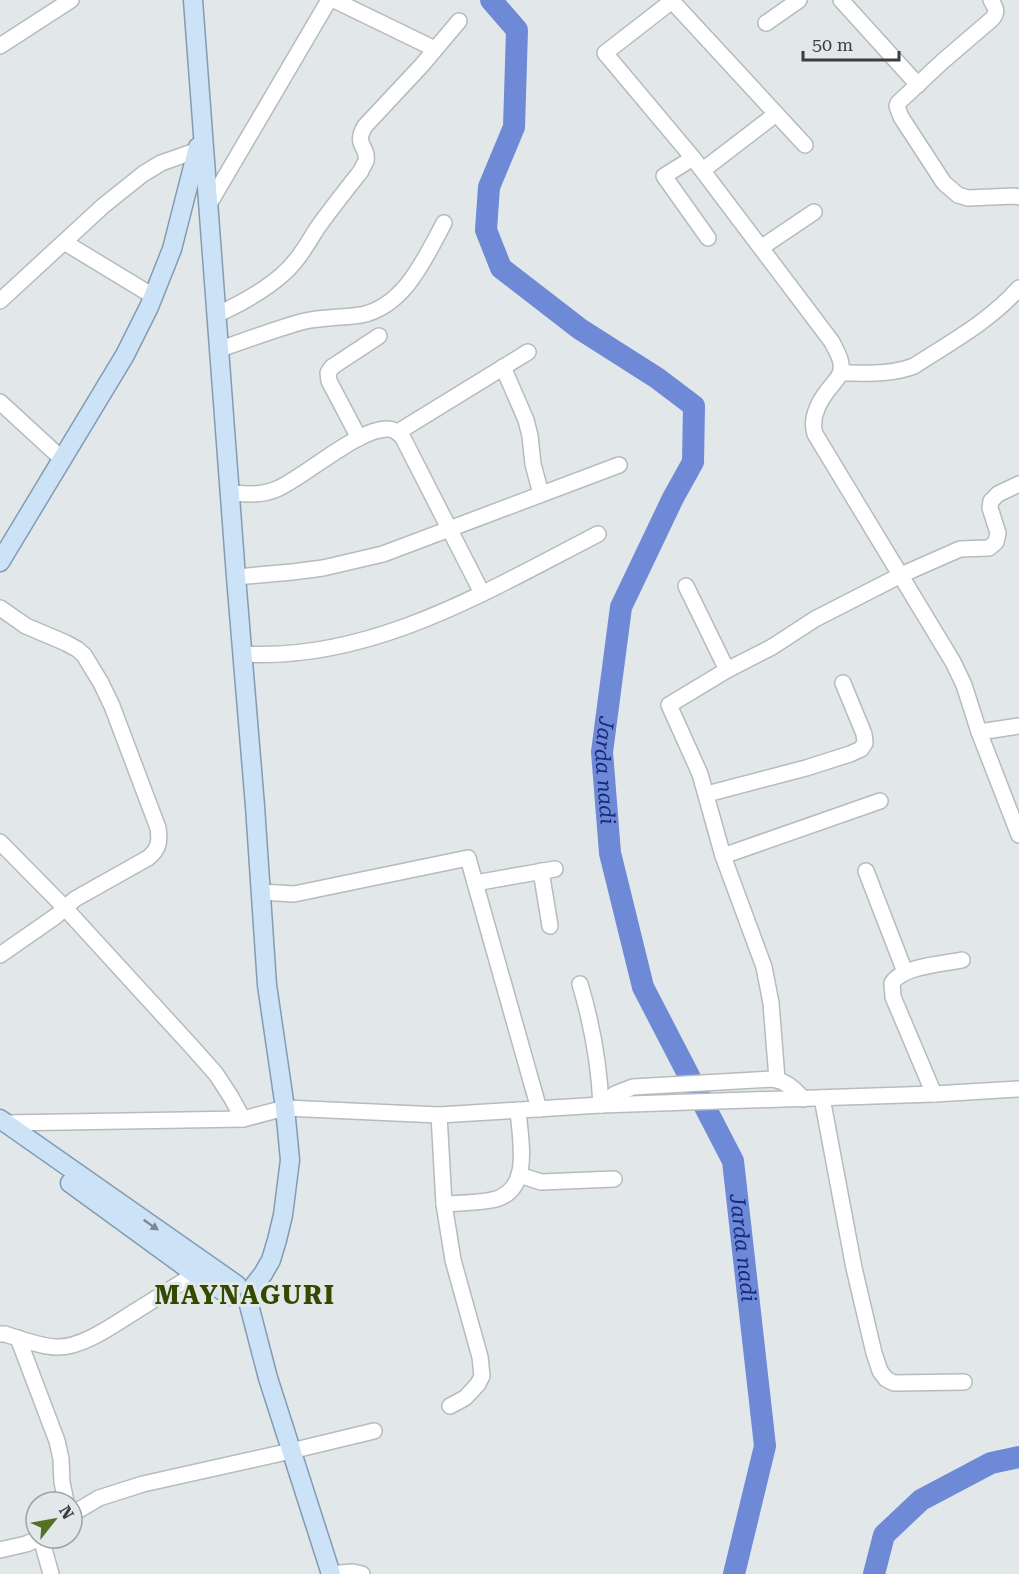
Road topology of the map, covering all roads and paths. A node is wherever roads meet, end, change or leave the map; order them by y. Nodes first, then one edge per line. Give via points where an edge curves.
1 (71, 0) edge
2 (193, 0) edge
3 (329, 0) edge
4 (334, 0) edge
5 (799, 0) edge
6 (841, 0) edge
7 (992, 0) edge
8 (671, 1) edge
9 (459, 21) dead end
10 (766, 24) dead end
11 (0, 46) edge
12 (435, 49) junction
13 (918, 85) junction
14 (776, 114) junction
15 (202, 129) junction
16 (805, 145) dead end
17 (198, 150) junction
18 (693, 158) junction
19 (703, 170) junction
20 (1019, 197) edge
21 (208, 211) junction
22 (814, 212) dead end
23 (180, 215) junction
24 (444, 223) dead end
25 (708, 238) dead end
26 (64, 242) junction
27 (762, 247) junction
28 (1019, 288) edge
29 (153, 296) junction
30 (0, 301) edge
31 (216, 315) junction
32 (379, 336) dead end
33 (218, 350) junction
34 (528, 352) dead end
35 (503, 367) junction
36 (841, 373) junction
37 (0, 402) edge
38 (398, 432) junction
39 (359, 438) junction
40 (62, 459) junction
41 (619, 465) dead end
42 (1019, 484) edge
43 (229, 493) junction
44 (541, 494) junction
45 (449, 529) junction
46 (598, 534) dead end
47 (0, 562) edge
48 (901, 574) junction
49 (236, 576) junction
50 (686, 586) dead end
51 (482, 593) junction
52 (0, 609) edge
53 (242, 654) junction
54 (727, 670) junction
55 (843, 683) dead end
56 (1019, 726) edge
57 (979, 732) junction
58 (707, 794) junction
59 (880, 801) dead end
60 (1019, 835) edge
61 (0, 843) edge
62 (723, 856) junction
63 (866, 871) dead end
64 (475, 883) junction
65 (261, 892) junction
66 (65, 908) junction
67 (550, 926) dead end
68 (0, 955) edge
69 (962, 960) dead end
70 (905, 972) junction
71 (580, 984) dead end
72 (775, 1079) junction
73 (1019, 1089) edge
74 (934, 1094) junction
75 (822, 1098) junction
76 (800, 1099) junction
77 (601, 1105) junction
78 (285, 1108) junction
79 (539, 1109) junction
80 (518, 1110) junction
81 (439, 1115) junction
82 (243, 1119) junction
83 (2, 1124) edge
84 (519, 1175) junction
85 (614, 1179) dead end
86 (444, 1204) junction
87 (195, 1274) junction
88 (242, 1293) junction
89 (0, 1334) edge
90 (18, 1338) junction
91 (964, 1382) dead end
92 (450, 1406) dead end
93 (375, 1431) dead end
94 (291, 1451) junction
95 (64, 1490) edge
96 (84, 1507) edge
97 (24, 1544) edge
98 (0, 1550) edge
99 (44, 1550) edge
100 (51, 1574) edge
101 (330, 1574) edge
102 (362, 1574) edge

1 - 11 street
2 - 15 main road
3 - 21 street
4 - 12 street
5 - 10 street
6 - 13 street
7 - 13 street via 996,8 992,19
8 - 14 street
8 - 18 street via 605,53
9 - 12 street
12 - 31 street via 365,126 360,139 366,162 299,257 260,291
13 - 20 street via 897,106 944,183 968,198
14 - 16 street
14 - 19 street
15 - 17 main road
15 - 21 main road
17 - 23 main road
17 - 26 street via 143,174
18 - 19 street
18 - 25 street via 664,176
19 - 27 street
21 - 23 main road
21 - 31 main road
22 - 27 street
23 - 29 main road via 172,249
24 - 33 street via 420,269 391,301 362,315 303,321
26 - 29 street
26 - 30 street
27 - 36 street via 832,342 842,364
28 - 36 street via 988,318 914,366 894,372
29 - 40 main road via 125,355
31 - 33 main road
32 - 39 street via 328,373
33 - 43 main road
34 - 35 street
35 - 38 street
35 - 44 street via 526,420
36 - 48 street via 826,392 812,426 824,452
37 - 40 street
38 - 39 street via 378,430
38 - 45 street
39 - 43 street via 280,487 263,494
40 - 47 main road
41 - 44 street
42 - 48 street via 991,501 998,533 989,548 960,549
43 - 49 main road
44 - 45 street
45 - 49 street via 351,562
45 - 51 street
46 - 51 street
48 - 54 street
48 - 57 street via 953,662
49 - 53 main road
50 - 54 street
51 - 53 street via 418,622 367,639 304,652
52 - 66 street via 84,655 112,706 158,828 155,852
53 - 65 main road
54 - 58 street via 669,705
55 - 58 street via 864,734 866,743 861,749
56 - 57 street
57 - 60 street
58 - 62 street
59 - 62 street
61 - 66 street
62 - 72 street via 769,985
63 - 70 street
64 - 65 street via 468,858 294,894
64 - 67 street via 548,870
64 - 79 street
65 - 78 main road via 267,985
66 - 68 street
66 - 82 street via 208,1065
69 - 70 street
70 - 74 street via 892,983 893,997
71 - 77 street via 593,1033
72 - 76 street via 793,1088
72 - 77 street via 643,1086 622,1091
73 - 74 street
74 - 75 street
75 - 76 street
75 - 91 street via 854,1268 880,1371 894,1383
76 - 77 street
77 - 79 street
78 - 81 street
78 - 82 street
78 - 88 main road via 290,1160 283,1215 271,1260 263,1275
79 - 80 street
80 - 81 street
80 - 84 street
81 - 86 street
82 - 83 street
83 - 87 main road
83 -> 88 main road
84 - 85 street via 541,1182
84 - 86 street via 510,1191 494,1200
86 - 92 street via 453,1260 482,1376 465,1398
87 - 88 main road
87 - 90 street via 74,1345 57,1347
88 - 94 main road
89 - 90 street
90 - 95 street via 57,1441
93 - 94 street
94 - 96 street via 143,1484
94 - 101 main road
97 - 98 street
99 - 100 street
101 - 102 street

